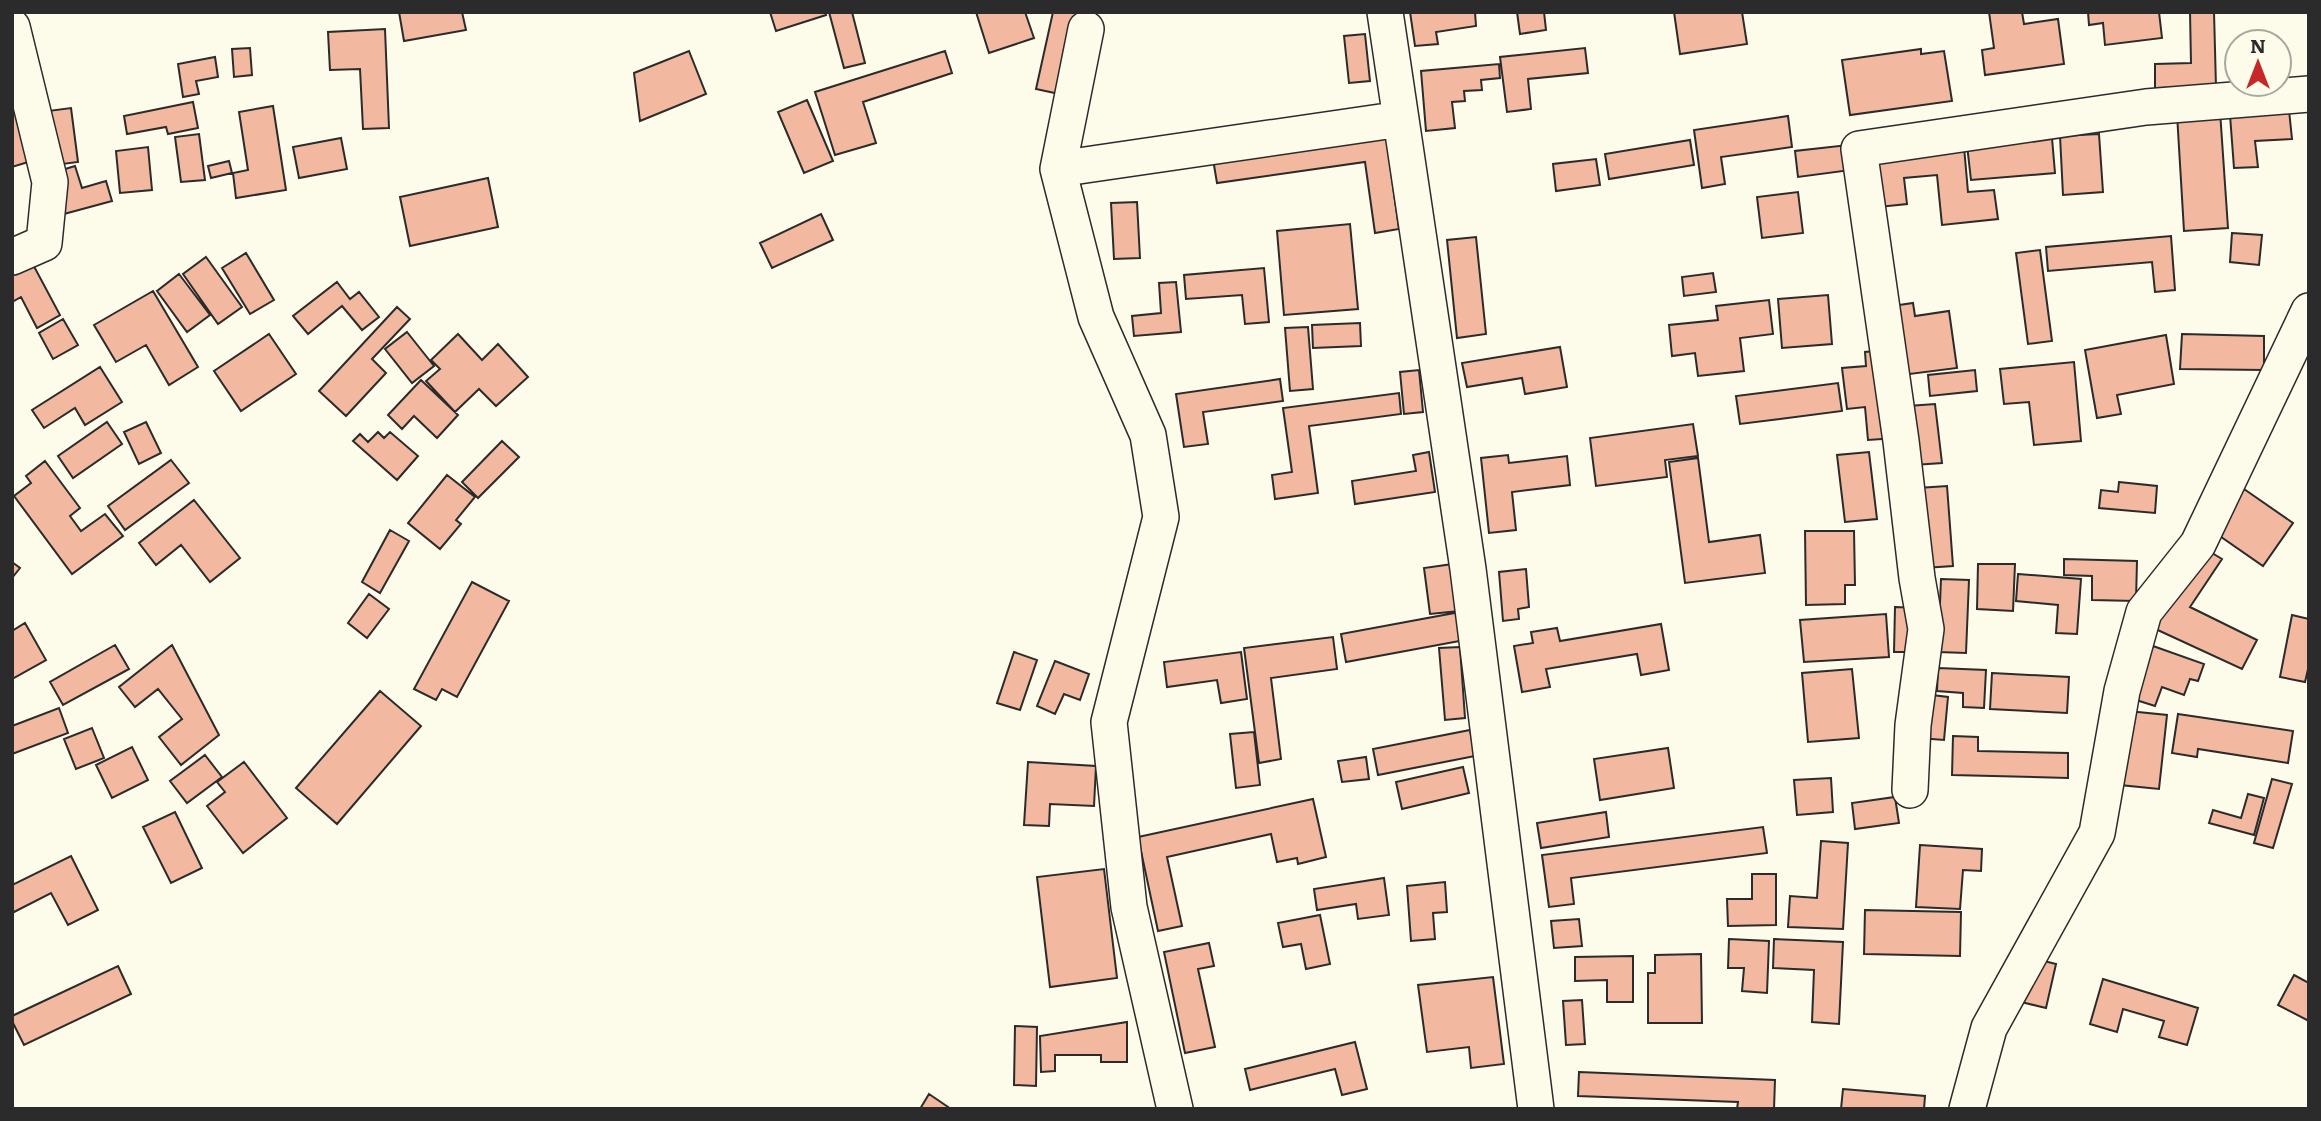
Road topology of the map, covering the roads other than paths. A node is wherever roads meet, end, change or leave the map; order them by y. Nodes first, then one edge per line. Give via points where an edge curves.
1 (1385, 12) edge
2 (12, 27) edge
3 (1086, 29) dead end
4 (2309, 94) edge
5 (1401, 119) junction
6 (1058, 169) junction
7 (12, 257) edge
8 (2309, 311) edge
9 (1910, 790) dead end
10 (1175, 1109) edge
11 (1536, 1109) edge
12 (1966, 1109) edge

1 - 5 street
2 - 7 street via 50,183 44,243
3 - 6 street
4 - 9 street via 2146,107 1858,149 1926,628
5 - 6 street
5 - 11 street via 1468,569
6 - 10 street via 1097,317 1149,435 1161,517 1108,722 1129,907
8 - 12 street via 2198,544 2144,612 2122,691 2097,833 1989,1028

